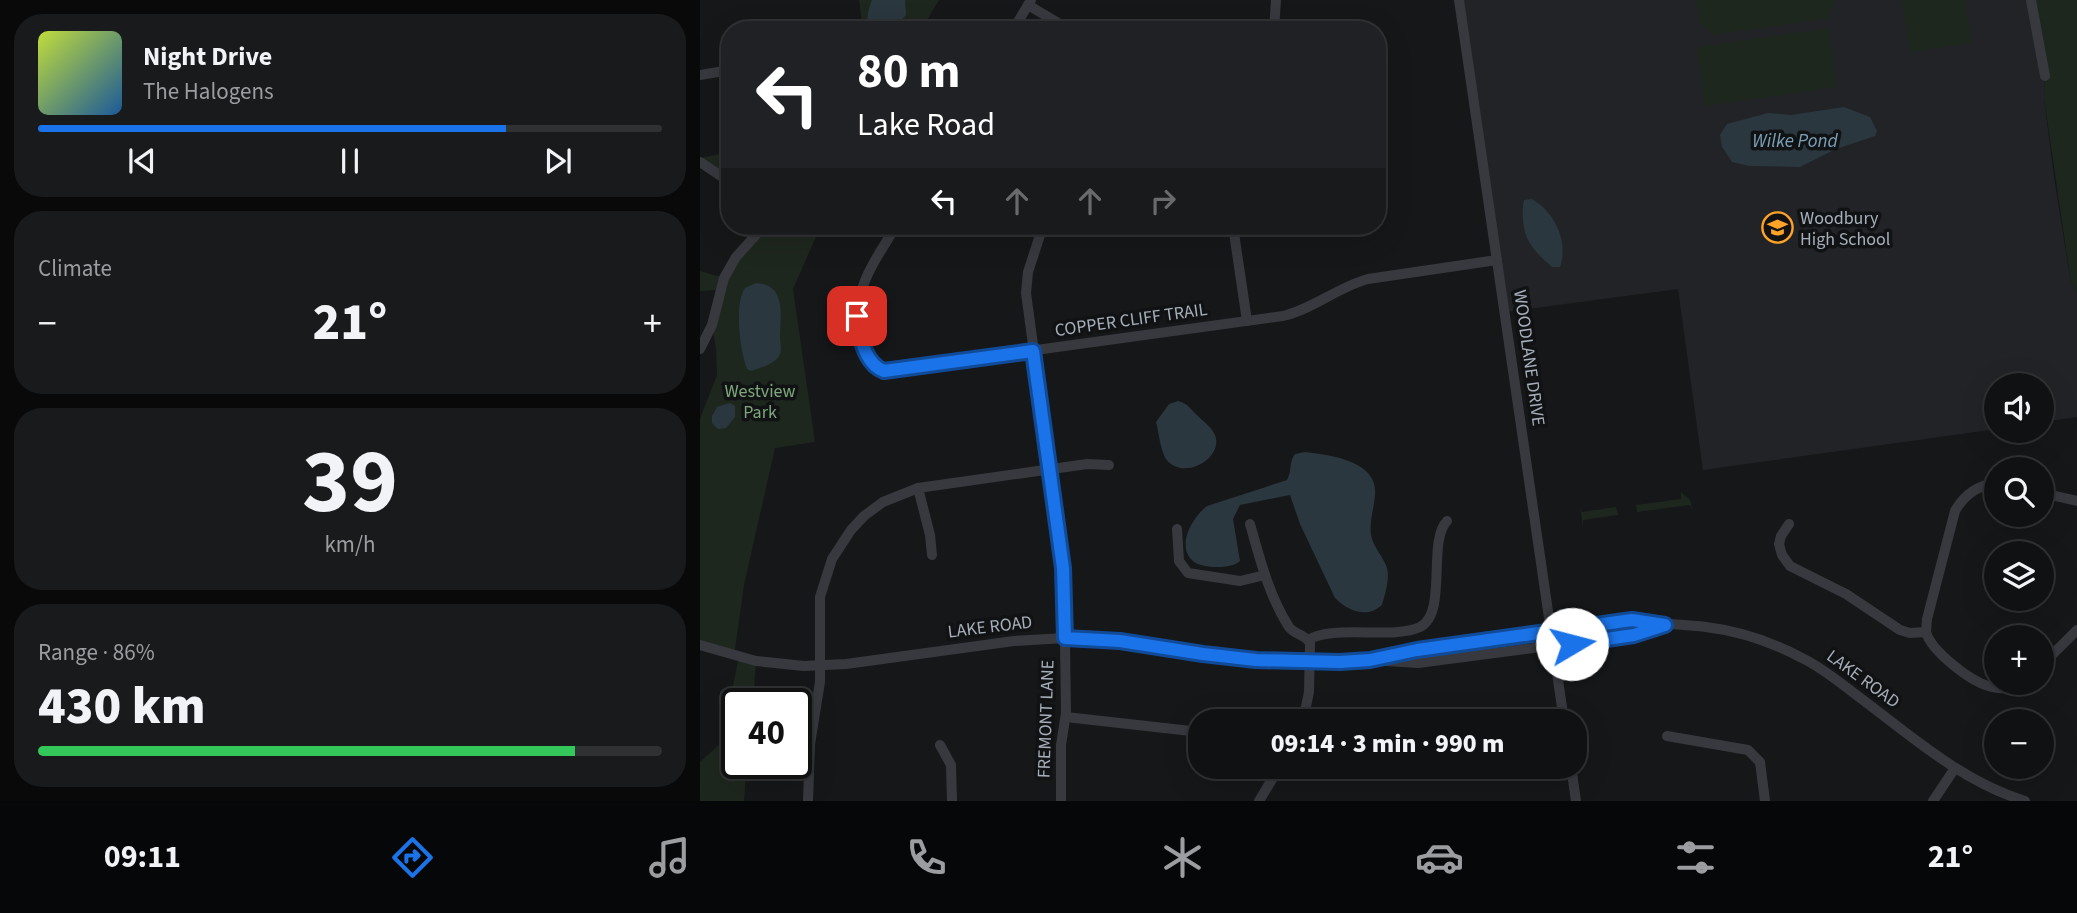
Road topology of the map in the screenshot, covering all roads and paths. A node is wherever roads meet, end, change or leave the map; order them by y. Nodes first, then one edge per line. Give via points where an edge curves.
1 (1276, 0) edge
2 (1459, 0) edge
3 (2031, 0) edge
4 (1029, 2) edge
5 (1018, 21) edge
6 (1057, 21) edge
7 (1275, 21) edge
8 (721, 72) edge
9 (700, 75) edge
10 (2045, 76) dead end
11 (700, 162) edge
12 (721, 176) edge
13 (756, 235) edge
14 (891, 235) edge
15 (1040, 235) edge
16 (1234, 235) edge
17 (1497, 260) junction
18 (1247, 321) junction
19 (700, 349) edge
20 (1033, 351) junction
21 (1110, 465) dead end
22 (1050, 469) junction
23 (1984, 485) edge
24 (918, 488) junction
25 (2054, 496) edge
26 (2077, 501) edge
27 (1447, 521) dead end
28 (1250, 524) dead end
29 (1789, 524) dead end
30 (1177, 529) dead end
31 (932, 555) dead end
32 (1265, 575) junction
33 (1665, 625) junction
34 (1551, 632) junction
35 (1926, 632) junction
36 (2075, 636) edge
37 (1065, 638) junction
38 (1308, 639) junction
39 (700, 645) edge
40 (1553, 646) junction
41 (2054, 655) edge
42 (1370, 660) junction
43 (1310, 662) junction
44 (820, 666) junction
45 (1984, 684) edge
46 (1305, 709) edge
47 (1562, 709) edge
48 (1066, 717) junction
49 (1188, 731) edge
50 (1667, 736) dead end
51 (940, 745) dead end
52 (1955, 768) junction
53 (1272, 779) edge
54 (1573, 779) edge
55 (808, 801) edge
56 (952, 801) edge
57 (1061, 801) edge
58 (1259, 801) edge
59 (1576, 801) edge
60 (1765, 801) edge
61 (1933, 801) edge
62 (2025, 801) edge

1 - 7 street
2 - 17 street, WOODLANE DRIVE
3 - 10 street
4 - 5 street
4 - 6 street
8 - 9 street
11 - 12 street
13 - 19 street via 724,278 712,325
14 - 20 street, COPPER CLIFF TRAIL via 864,281 858,302 859,329 875,366 884,371
15 - 20 street, FREMONT LANE via 1026,283
16 - 18 street
17 - 18 street, COPPER CLIFF TRAIL via 1368,279 1298,312
17 - 34 street, WOODLANE DRIVE
18 - 20 street, COPPER CLIFF TRAIL
20 - 22 street, FREMONT LANE
21 - 22 street
22 - 24 street
22 - 37 street, FREMONT LANE via 1063,568
23 - 35 street via 1972,491 1955,511
24 - 31 street
24 - 44 street via 873,509 835,551 820,597
25 - 26 street
27 - 38 street via 1438,537 1435,594 1424,624
28 - 32 street
29 - 35 street via 1779,544 1790,566 1839,590 1902,631
30 - 32 street via 1179,561 1188,573 1240,581
32 - 38 street via 1290,628
33 - 34 street, LAKE ROAD via 1632,620
33 - 40 street, LAKE ROAD via 1634,635
33 - 52 street, LAKE ROAD via 1713,628 1787,650 1819,667
34 - 40 street, WOODLANE DRIVE
34 - 42 street, LAKE ROAD
35 - 45 street via 1938,653
36 - 41 street
37 - 43 street, LAKE ROAD
37 - 44 street, LAKE ROAD
37 - 48 street, FREMONT LANE
38 - 43 street
39 - 44 street, LAKE ROAD via 756,661
40 - 42 street, LAKE ROAD via 1418,663
40 - 47 street, WOODLANE DRIVE
42 - 43 street, LAKE ROAD
43 - 46 street
44 - 55 street
48 - 49 street
48 - 57 street, FREMONT LANE
50 - 60 street via 1748,750 1760,762
51 - 56 street via 951,765
52 - 61 street
52 - 62 street, LAKE ROAD
53 - 58 street
54 - 59 street

